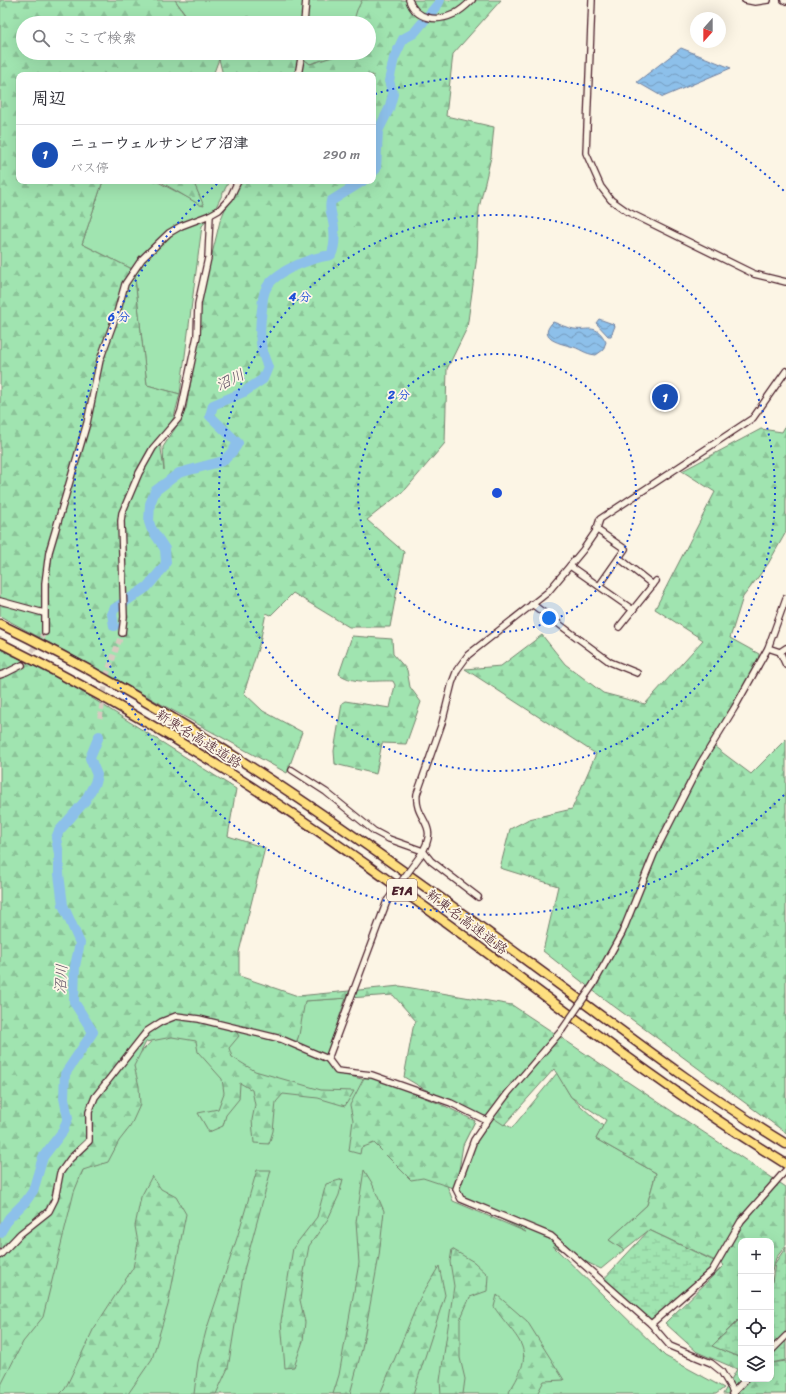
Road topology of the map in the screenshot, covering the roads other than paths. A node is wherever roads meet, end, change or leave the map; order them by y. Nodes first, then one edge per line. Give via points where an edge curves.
1 (306, 0) edge
2 (409, 0) edge
3 (472, 0) edge
4 (592, 0) edge
5 (745, 0) edge
6 (768, 0) edge
7 (305, 16) edge
8 (301, 60) edge
9 (299, 72) edge
10 (237, 184) edge
11 (210, 215) junction
12 (786, 282) edge
13 (786, 371) edge
14 (596, 529) junction
15 (618, 558) junction
16 (570, 566) junction
17 (599, 586) junction
18 (786, 598) edge
19 (0, 601) edge
20 (532, 604) junction
21 (633, 610) junction
22 (44, 613) junction
23 (0, 624) edge
24 (619, 627) dead end
25 (45, 632) tunnel mouth
26 (122, 633) tunnel mouth
27 (0, 643) edge
28 (768, 648) junction
29 (786, 648) edge
30 (780, 652) junction
31 (22, 665) tunnel mouth
32 (786, 665) edge
33 (637, 673) dead end
34 (0, 675) edge
35 (292, 770) dead end
36 (421, 854) junction
37 (478, 897) dead end
38 (328, 1059) junction
39 (487, 1121) junction
40 (786, 1144) edge
41 (786, 1164) edge
42 (786, 1170) edge
43 (0, 1255) edge
44 (651, 1324) junction
45 (786, 1336) edge
46 (774, 1348) edge
47 (743, 1382) edge
48 (733, 1393) edge

1 - 7 street
2 - 3 street via 413,9 425,18 454,14
4 - 12 street via 586,153 601,187 612,200 628,212 754,274
5 - 6 street
8 - 9 street
10 - 11 street via 230,198
11 - 22 street via 169,233 142,259 125,284 100,360 87,423 49,552
11 - 26 street via 208,258 198,304 197,336 181,411 178,420 153,448 139,473 122,517
13 - 14 street via 753,418 606,514 600,519
14 - 15 street via 625,549
14 - 16 street
15 - 17 street
15 - 21 street via 654,583
16 - 17 street
16 - 20 street via 548,592
17 - 21 street
18 - 28 street
19 - 22 street
20 - 33 street via 610,662
20 - 36 street via 468,655 457,670 417,794 416,802 428,826 429,838
21 - 24 street
22 - 25 street
23 - 40 highway, 新東名高速道路 / E1A via 160,711 292,793 415,879 715,1098
27 - 41 highway, 新東名高速道路 / E1A via 142,720 279,805 406,893 650,1073
28 - 30 street
28 - 39 street, bridge via 700,764 654,854 622,933 594,985 562,1030
29 - 30 street
30 - 32 street
31 - 34 street
35 - 36 street via 326,792 374,831
36 - 37 street
36 - 38 street, bridge via 387,901
38 - 39 street via 337,1071 372,1075 450,1103
38 - 43 street via 280,1039 199,1019 176,1016 161,1022 147,1031 95,1097 90,1112 89,1141 60,1173 55,1199 49,1211 20,1234
39 - 44 street via 474,1140 456,1189 461,1199 552,1236
42 - 44 street via 741,1221 712,1271
44 - 48 street via 670,1346 711,1363 721,1371
45 - 46 street
47 - 48 street

